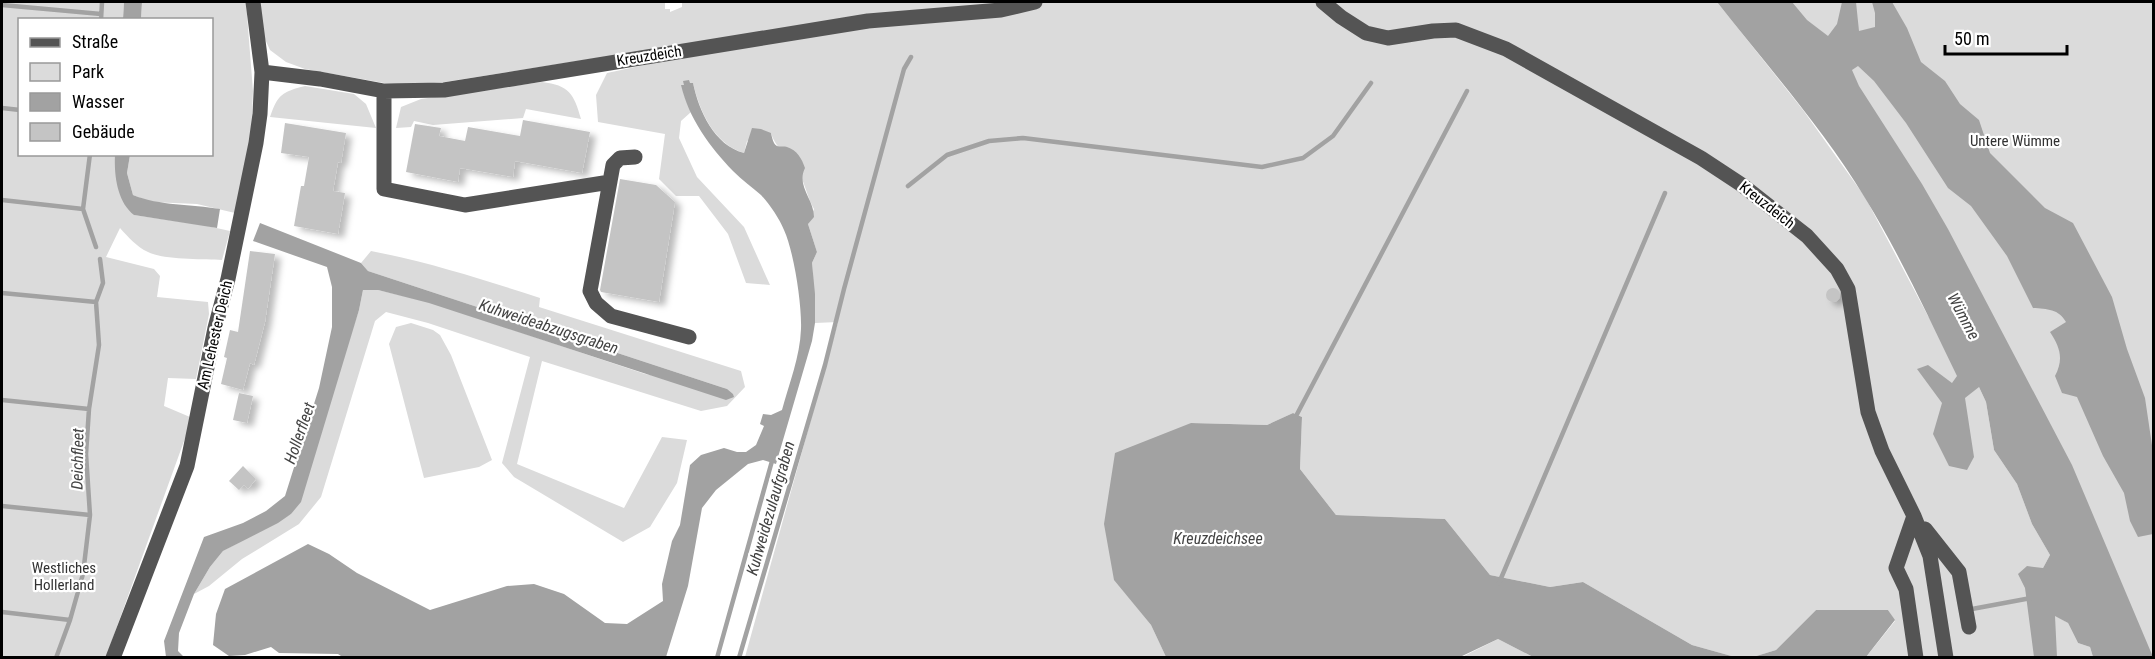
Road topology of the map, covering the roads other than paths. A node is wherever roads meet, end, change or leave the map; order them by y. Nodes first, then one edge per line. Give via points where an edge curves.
1 (253, 2) edge
2 (1035, 2) edge
3 (1323, 2) edge
4 (262, 72) junction
5 (384, 91) junction
6 (635, 157) dead end
7 (610, 182) junction
8 (689, 337) dead end
9 (1914, 516) junction
10 (1969, 627) dead end
11 (113, 657) edge
12 (1916, 657) edge
13 (1946, 657) edge

1 - 4 street, Am Lehester Deich
2 - 5 street, Kreuzdeich via 1001,10 868,21 444,90
3 - 9 street, Kreuzdeich via 1366,33 1388,38 1456,30 1506,49 1701,158 1807,236 1837,269 1848,289 1868,412
4 - 5 street, Kreuzdeich
4 - 11 street, Am Lehester Deich via 256,142 187,466
5 - 7 street via 384,189 465,206
6 - 7 street via 620,158 613,165
7 - 8 street via 591,282 590,291 596,303 611,316
9 - 10 street via 1959,572
9 - 12 street via 1896,568 1906,589
9 - 13 street, Kreuzdeich via 1930,556

